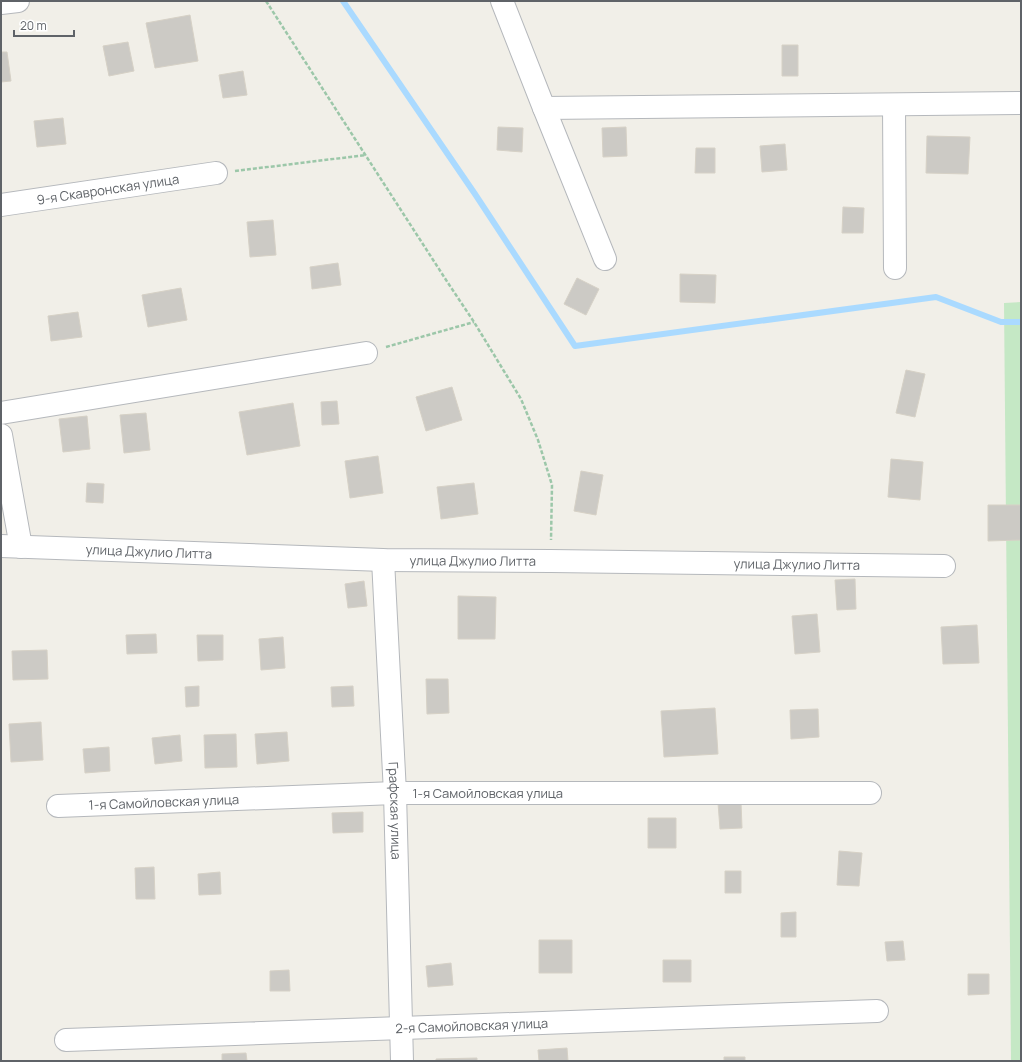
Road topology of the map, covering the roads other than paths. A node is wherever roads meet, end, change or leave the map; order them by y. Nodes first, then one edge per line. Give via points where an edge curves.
1 (18, 1) edge
2 (502, 1) edge
3 (1, 4) edge
4 (1021, 103) edge
5 (894, 105) junction
6 (544, 108) junction
7 (216, 173) road end
8 (1, 205) edge
9 (605, 259) dead end
10 (895, 268) dead end
11 (366, 353) road end
12 (1, 413) edge
13 (1, 435) edge
14 (11, 546) edge
15 (383, 560) junction
16 (944, 566) dead end
17 (395, 793) junction
18 (870, 793) dead end
19 (58, 806) dead end
20 (877, 1012) dead end
21 (401, 1028) junction
22 (66, 1040) dead end
23 (402, 1061) edge

1 - 3 street
2 - 6 street
4 - 5 street
5 - 6 street
5 - 10 street
6 - 9 street
7 - 8 street, 9-я Скавронская улица
11 - 12 street
13 - 14 street
14 - 15 street, улица Джулио Литта
15 - 16 street, улица Джулио Литта
15 - 17 street, Графская улица
17 - 18 street, 1-я Самойловская улица
17 - 19 street, 1-я Самойловская улица
17 - 21 street, Графская улица
20 - 21 street, 2-я Самойловская улица
21 - 22 street, 2-я Самойловская улица
21 - 23 street, Графская улица

